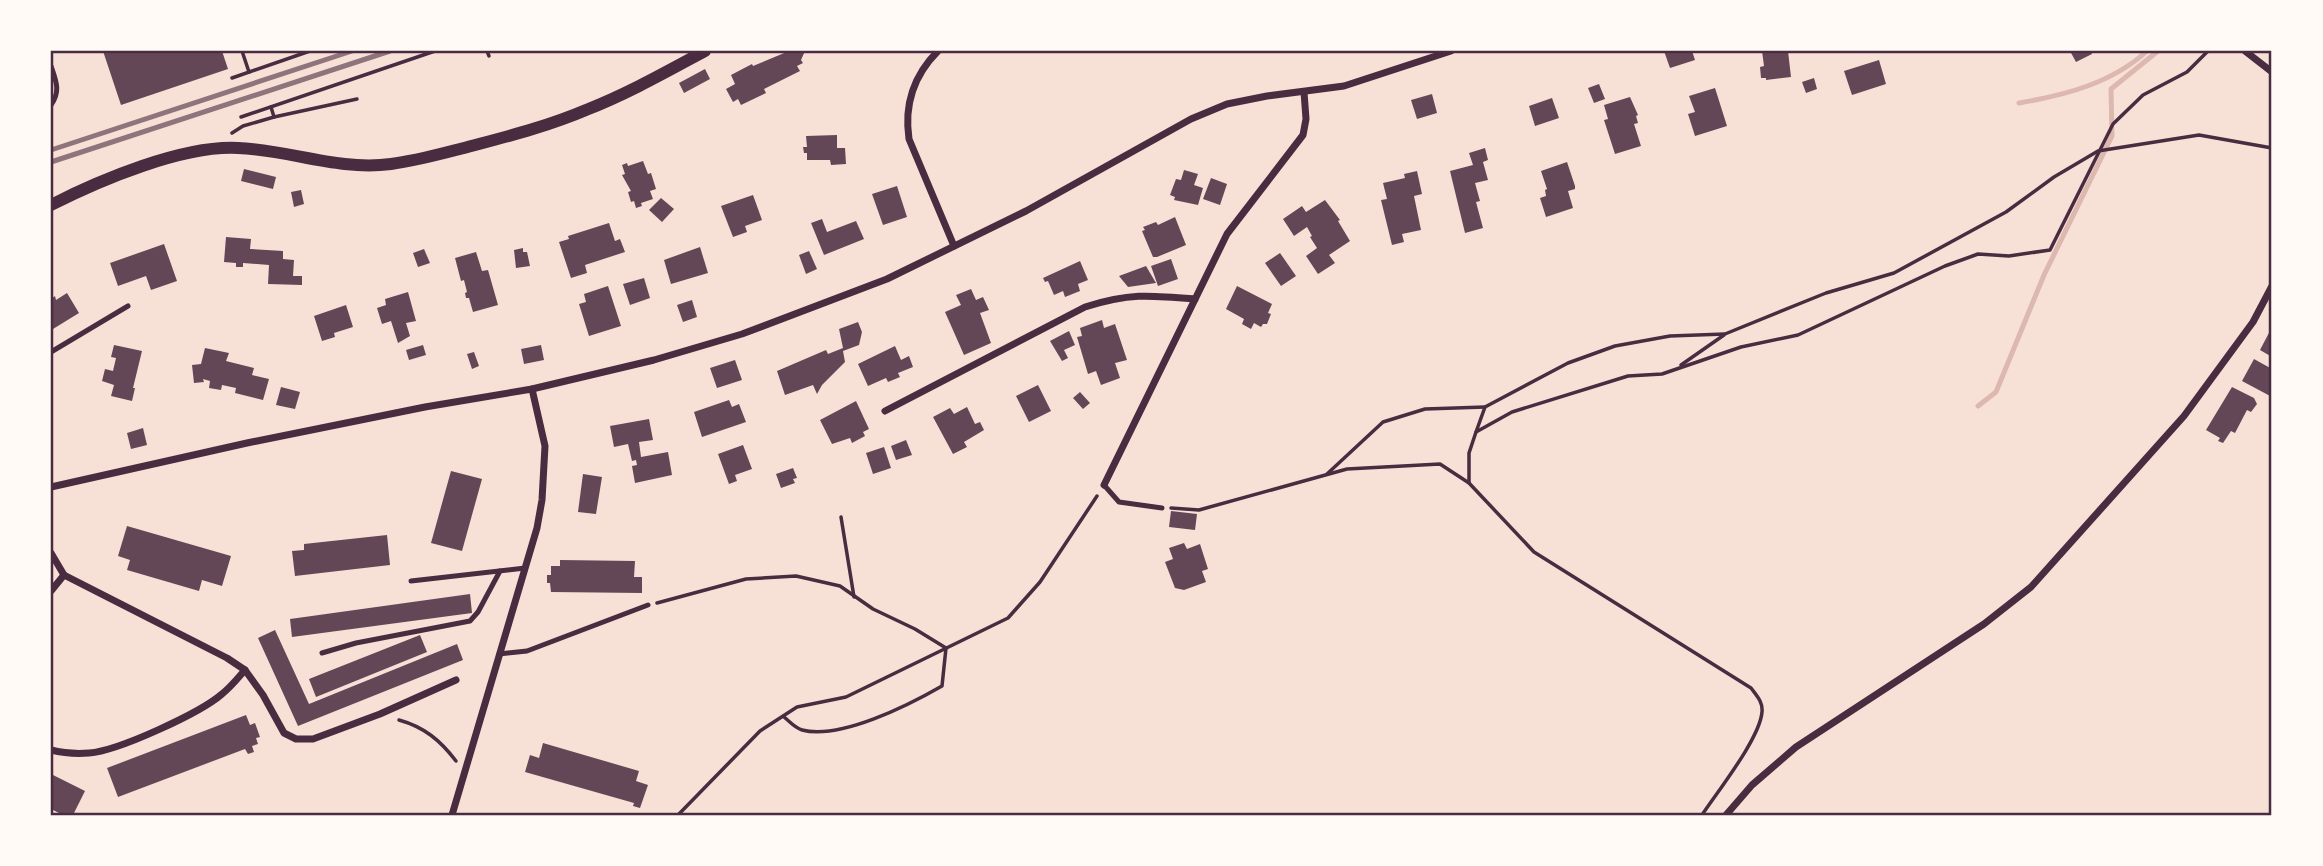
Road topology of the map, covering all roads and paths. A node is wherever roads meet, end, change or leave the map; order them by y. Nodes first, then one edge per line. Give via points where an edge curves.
1 (242, 51) edge
2 (310, 51) edge
3 (437, 51) edge
4 (487, 51) edge
5 (705, 51) edge
6 (937, 51) edge
7 (1451, 51) edge
8 (2208, 51) edge
9 (2245, 51) edge
10 (489, 56) dead end
11 (51, 66) edge
12 (249, 72) junction
13 (2272, 72) edge
14 (232, 78) dead end
15 (1304, 92) junction
16 (357, 99) dead end
17 (51, 104) edge
18 (271, 107) junction
19 (241, 117) dead end
20 (275, 117) junction
21 (232, 133) dead end
22 (2272, 148) edge
23 (2098, 151) junction
24 (51, 205) edge
25 (954, 246) junction
26 (2272, 286) edge
27 (1195, 299) junction
28 (128, 306) dead end
29 (1726, 334) junction
30 (51, 352) edge
31 (1675, 369) junction
32 (532, 389) junction
33 (1485, 407) junction
34 (885, 411) dead end
35 (1476, 432) junction
36 (1326, 475) junction
37 (1469, 483) junction
38 (1104, 485) junction
39 (51, 487) edge
40 (1162, 508) joint
41 (841, 517) dead end
42 (51, 553) edge
43 (525, 568) junction
44 (500, 571) junction
45 (64, 575) junction
46 (411, 581) dead end
47 (51, 592) edge
48 (854, 597) junction
49 (648, 605) joint
50 (946, 648) junction
51 (322, 653) dead end
52 (499, 654) junction
53 (245, 670) junction
54 (456, 680) dead end
55 (380, 714) junction
56 (783, 716) junction
57 (51, 750) edge
58 (464, 771) junction
59 (452, 815) edge
60 (677, 815) edge
61 (1702, 815) edge
62 (1726, 815) edge

1 - 12 path
2 - 12 path
3 - 18 path
4 - 10 path
5 - 24 street via 585,110 421,159 347,166 259,150 218,148 146,166
6 - 25 street via 923,66 914,87 907,127
7 - 15 street via 1344,86
8 - 23 path via 2187,72 2143,95 2113,124
9 - 13 street
11 - 17 lane via 57,85
12 - 14 path
15 - 25 street via 1227,104 1191,119 1074,186
15 - 27 street via 1303,135 1227,234
16 - 20 path
18 - 19 path
18 - 20 path
20 - 21 path
22 - 23 path via 2199,135
23 - 29 path via 2006,212 1894,273 1826,293
23 - 31 path via 2050,250 2009,256 1978,254 1798,335 1741,346
25 - 32 street via 887,279 742,334
26 - 62 street via 2253,322 2184,415 2031,587 1984,624 1796,747
27 - 34 street via 1141,295 1085,307
27 - 38 street
28 - 30 lane
29 - 31 path
29 - 33 path via 1670,336 1615,346 1568,363
31 - 35 path via 1628,376 1512,412
32 - 39 street via 425,407
32 - 43 street via 545,446 544,479
33 - 35 path
33 - 36 path via 1425,409 1383,422
35 - 37 path via 1469,453
36 - 37 path via 1347,469 1440,464
36 - 40 path via 1199,510
37 - 61 path via 1534,552 1751,688 1762,703 1756,733
38 - 40 lane via 1119,502
38 - 50 path via 1040,582 1008,618
41 - 48 path
42 - 45 street
43 - 44 lane
43 - 52 street
44 - 46 lane
44 - 51 lane via 470,621
45 - 47 street
45 - 53 street
48 - 49 path via 840,586 796,576 746,579
48 - 50 path
49 - 52 lane via 527,651
50 - 56 path via 846,697 797,707
50 - 56 path via 942,686 903,708 856,725 817,732 798,729
52 - 58 street
53 - 55 street via 284,733 296,739 313,739
53 - 57 street via 222,694 190,715 91,753
54 - 55 street
55 - 58 path via 417,725 437,739
56 - 60 path via 760,731
58 - 59 street

